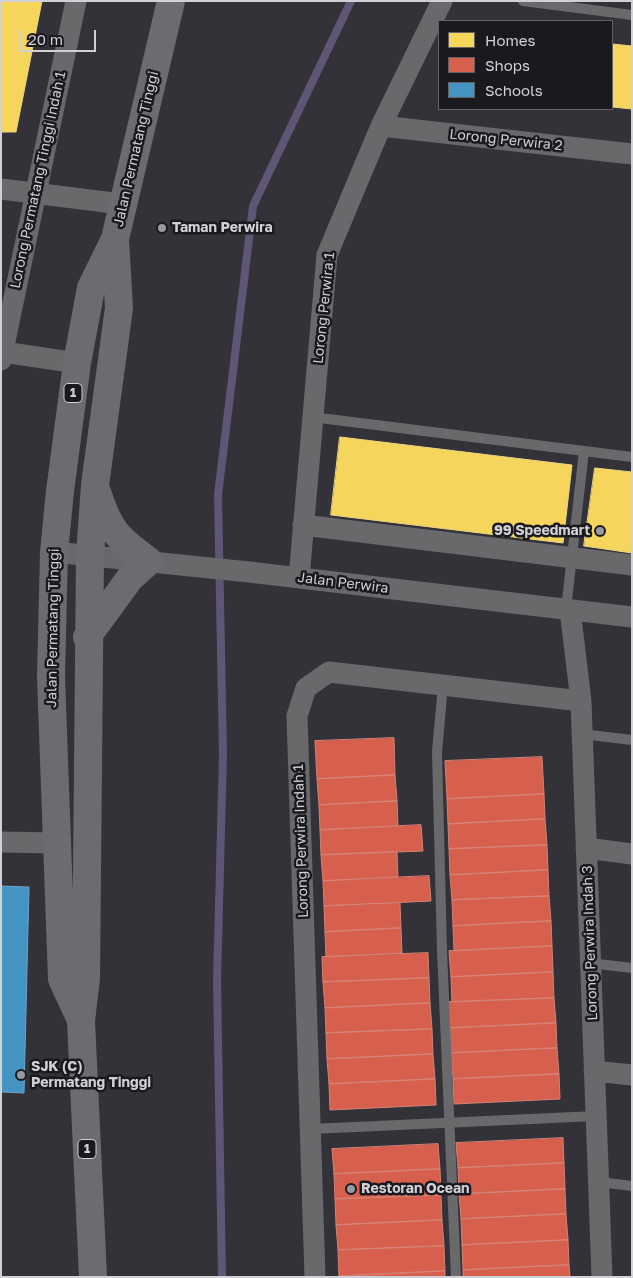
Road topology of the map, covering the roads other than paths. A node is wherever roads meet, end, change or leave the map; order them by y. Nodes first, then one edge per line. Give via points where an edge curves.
1 (76, 1) edge
2 (171, 1) edge
3 (442, 1) edge
4 (523, 1) edge
5 (632, 15) edge
6 (381, 126) junction
7 (632, 154) edge
8 (1, 189) edge
9 (35, 193) junction
10 (122, 204) junction
11 (115, 239) junction
12 (2, 356) edge
13 (77, 363) junction
14 (312, 417) junction
15 (584, 451) junction
16 (632, 457) edge
17 (96, 485) junction
18 (303, 525) junction
19 (54, 552) junction
20 (90, 555) junction
21 (572, 558) junction
22 (149, 560) junction
23 (632, 565) edge
24 (299, 578) junction
25 (568, 609) junction
26 (632, 617) edge
27 (87, 637) junction
28 (443, 685) junction
29 (581, 701) junction
30 (582, 734) junction
31 (632, 740) edge
32 (1, 842) edge
33 (56, 843) junction
34 (586, 848) junction
35 (632, 854) edge
36 (590, 963) junction
37 (632, 968) edge
38 (81, 1021) junction
39 (594, 1071) junction
40 (632, 1075) edge
41 (596, 1116) junction
42 (449, 1122) junction
43 (311, 1129) junction
44 (598, 1182) junction
45 (632, 1186) edge
46 (93, 1277) edge
47 (316, 1277) edge
48 (456, 1277) edge
49 (602, 1277) edge

1 - 9 street, Lorong Permatang Tinggi Indah 1
2 - 10 highway, Jalan Permatang Tinggi / 1
3 - 6 street, Lorong Perwira 1
4 - 5 lane
6 - 7 street, Lorong Perwira 2
6 - 14 street, Lorong Perwira 1 via 327,255
8 - 9 street
9 - 10 street
9 - 12 street, Lorong Permatang Tinggi Indah 1
10 - 11 highway, Jalan Permatang Tinggi / 1
11 - 13 highway, Jalan Permatang Tinggi / 1 via 91,288
11 - 17 highway, Jalan Permatang Tinggi / 1 via 119,308
12 - 13 street
13 - 19 highway, Jalan Permatang Tinggi / 1
14 - 15 lane
14 - 18 street, Lorong Perwira 1
15 - 16 lane
15 - 21 lane
17 - 20 highway, Jalan Permatang Tinggi / 1
17 - 22 highway via 106,520 125,543
18 - 21 street
18 - 24 street, Lorong Perwira 1
19 - 20 street, Jalan Perwira
19 - 33 highway, Jalan Permatang Tinggi / 1 via 51,677
20 - 22 street, Jalan Perwira
20 - 27 highway, Jalan Permatang Tinggi / 1
21 - 23 street
21 - 25 lane
22 - 24 street, Jalan Perwira
22 - 27 highway via 130,578
24 - 25 street, Jalan Perwira
25 - 26 street, Jalan Perwira
25 - 29 street, Lorong Perwira Indah 3
27 - 38 highway, Jalan Permatang Tinggi / 1 via 86,978
28 - 29 street, Lorong Perwira Indah 1
28 - 42 lane via 437,752
28 - 43 street, Lorong Perwira Indah 1 via 329,672 306,688 297,716
29 - 30 street, Lorong Perwira Indah 3
30 - 31 lane
30 - 34 street, Lorong Perwira Indah 3
32 - 33 street
33 - 38 highway, Jalan Permatang Tinggi / 1 via 62,979
34 - 35 street
34 - 36 street, Lorong Perwira Indah 3
36 - 37 lane
36 - 39 street, Lorong Perwira Indah 3
38 - 46 highway, Jalan Permatang Tinggi / 1
39 - 40 street
39 - 41 street, Lorong Perwira Indah 3
41 - 42 lane
41 - 44 street, Lorong Perwira Indah 3
42 - 43 lane
42 - 48 lane
43 - 47 street, Lorong Perwira Indah 1
44 - 45 lane
44 - 49 street, Lorong Perwira Indah 3

